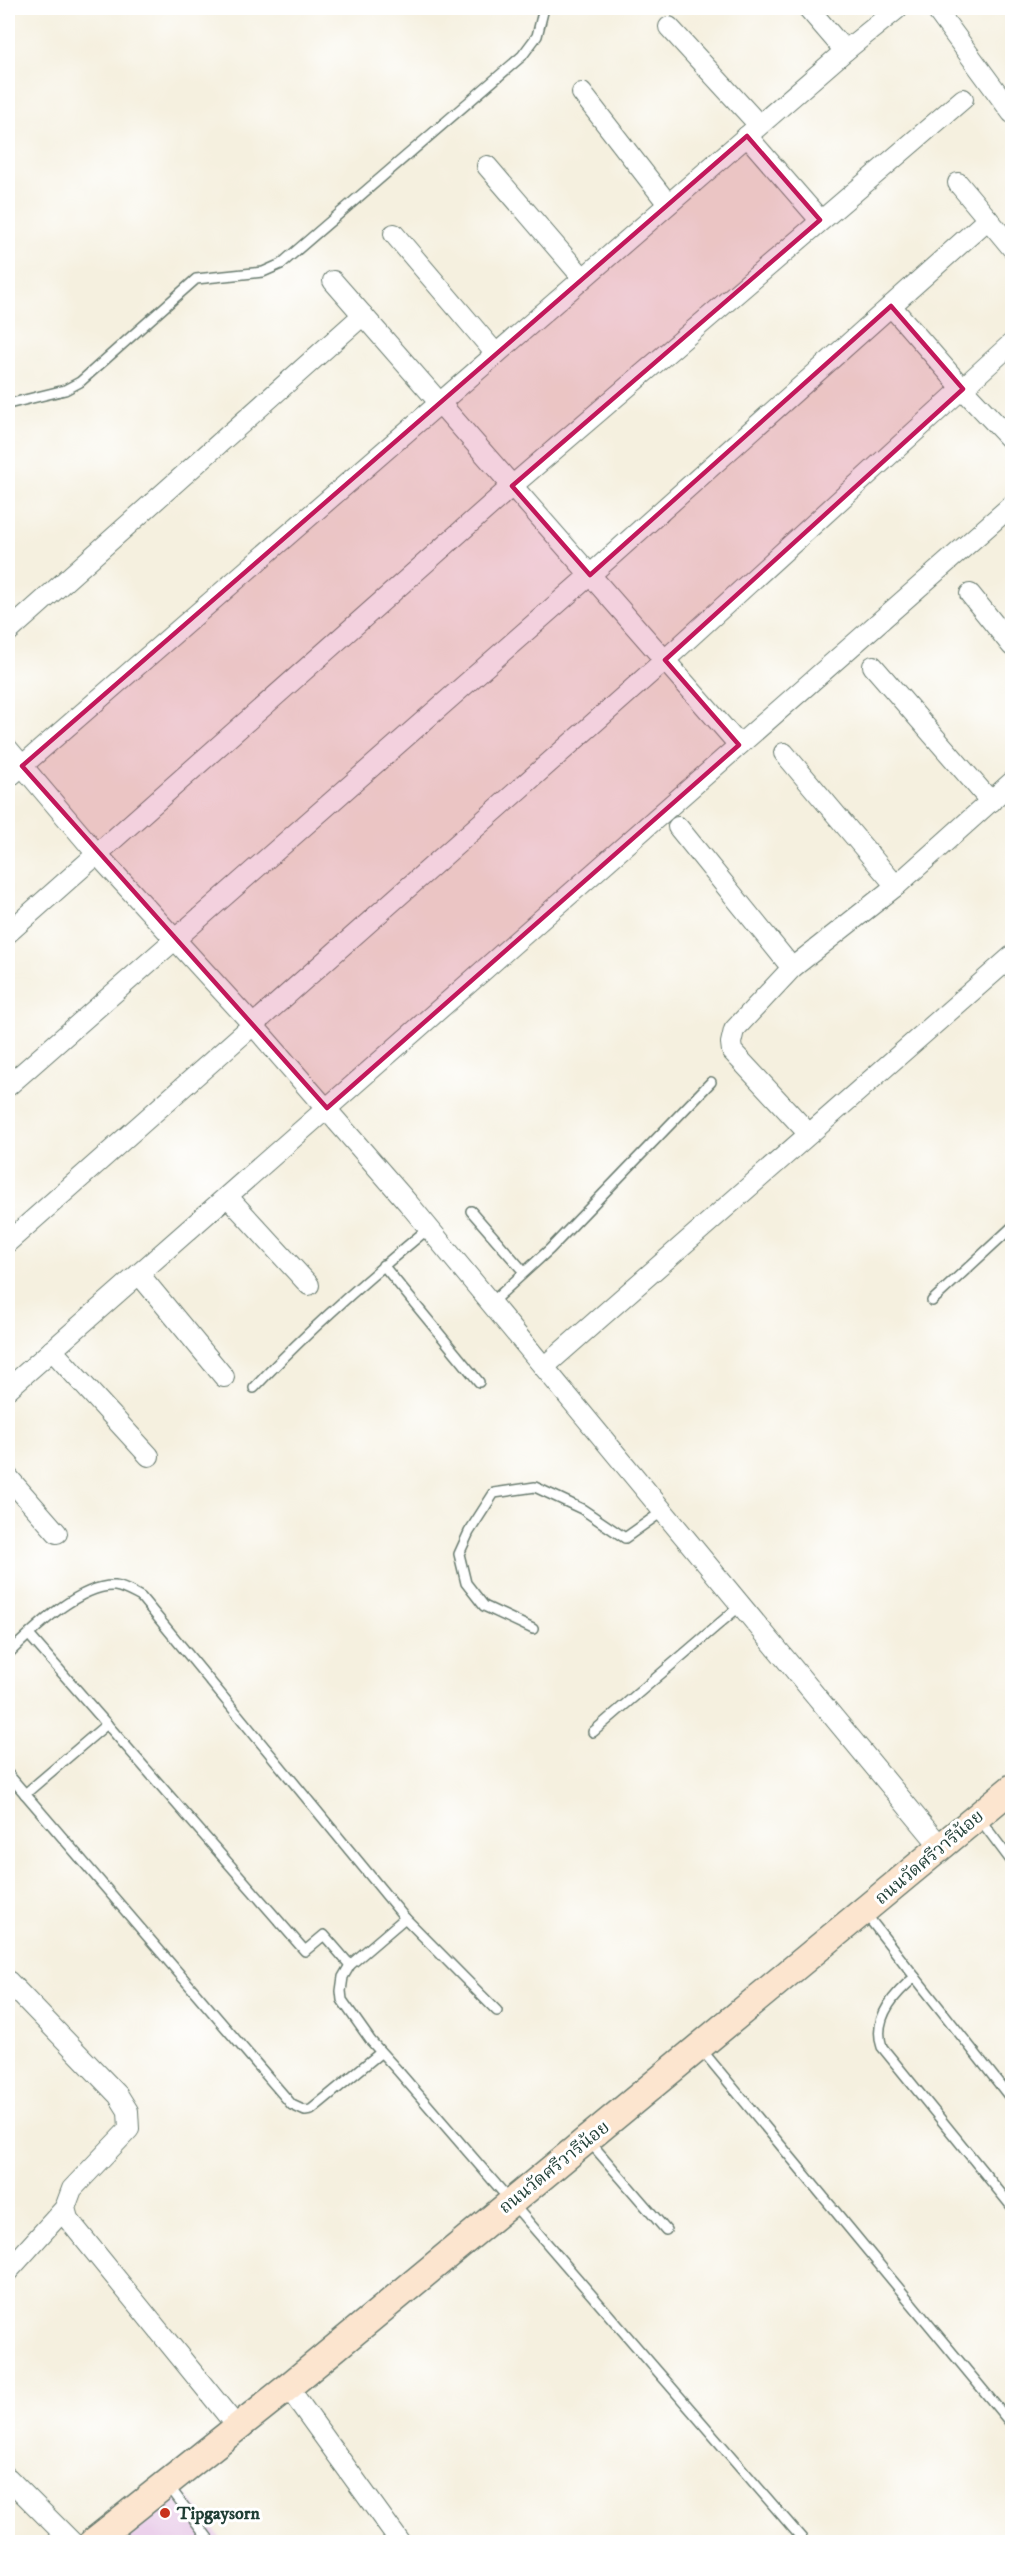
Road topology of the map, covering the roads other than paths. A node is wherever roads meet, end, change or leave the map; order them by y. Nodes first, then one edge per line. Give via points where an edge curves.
1 (544, 8) edge
2 (808, 8) edge
3 (935, 8) edge
4 (897, 9) edge
5 (669, 27) dead end
6 (845, 51) junction
7 (582, 93) dead end
8 (963, 99) dead end
9 (1012, 113) edge
10 (753, 130) junction
11 (487, 166) dead end
12 (958, 183) dead end
13 (668, 204) junction
14 (988, 219) junction
15 (820, 220) junction
16 (394, 234) dead end
17 (1012, 248) edge
18 (583, 278) junction
19 (333, 281) dead end
20 (891, 306) junction
21 (363, 315) junction
22 (1012, 343) edge
23 (496, 354) junction
24 (963, 389) junction
25 (439, 403) junction
26 (8, 404) edge
27 (1012, 441) edge
28 (512, 486) junction
29 (1012, 505) edge
30 (590, 575) junction
31 (970, 594) dead end
32 (8, 632) edge
33 (1012, 646) edge
34 (665, 660) junction
35 (873, 666) dead end
36 (739, 745) junction
37 (8, 749) edge
38 (784, 753) dead end
39 (15, 772) edge
40 (1012, 782) edge
41 (991, 802) junction
42 (678, 827) dead end
43 (97, 854) junction
44 (896, 886) junction
45 (8, 933) edge
46 (175, 939) junction
47 (1012, 956) edge
48 (792, 968) junction
49 (254, 1026) junction
50 (711, 1082) dead end
51 (8, 1086) edge
52 (327, 1108) junction
53 (809, 1134) junction
54 (228, 1197) junction
55 (471, 1211) dead end
56 (1012, 1227) edge
57 (429, 1228) junction
58 (8, 1242) edge
59 (383, 1265) junction
60 (524, 1272) junction
61 (140, 1274) junction
62 (309, 1285) dead end
63 (932, 1301) dead end
64 (491, 1303) junction
65 (52, 1350) junction
66 (544, 1367) junction
67 (224, 1377) dead end
68 (479, 1382) dead end
69 (254, 1388) dead end
70 (8, 1389) edge
71 (149, 1456) dead end
72 (8, 1477) edge
73 (663, 1511) junction
74 (57, 1533) dead end
75 (741, 1605) junction
76 (533, 1629) dead end
77 (29, 1635) junction
78 (8, 1654) edge
79 (107, 1724) junction
80 (592, 1732) dead end
81 (8, 1774) edge
82 (1012, 1788) edge
83 (25, 1794) junction
84 (977, 1816) junction
85 (941, 1847) junction
86 (1012, 1862) edge
87 (863, 1911) junction
88 (405, 1918) junction
89 (350, 1965) junction
90 (915, 1977) junction
91 (8, 1981) edge
92 (497, 2011) dead end
93 (700, 2047) junction
94 (380, 2053) junction
95 (1012, 2100) edge
96 (588, 2139) junction
97 (511, 2202) junction
98 (1012, 2207) edge
99 (65, 2208) junction
100 (666, 2230) dead end
101 (8, 2271) edge
102 (288, 2387) junction
103 (1012, 2425) edge
104 (237, 2427) junction
105 (8, 2478) edge
106 (166, 2483) junction
107 (72, 2542) edge
108 (93, 2542) edge
109 (211, 2542) edge
110 (400, 2542) edge
111 (805, 2542) edge

1 - 26 lane via 537,36 522,56 281,264 263,272 196,279 80,382 65,390
2 - 6 street
3 - 9 street
4 - 6 street
5 - 10 street
6 - 10 street
7 - 13 street
8 - 15 street
10 - 13 street
10 - 15 street
11 - 18 street
12 - 14 street
13 - 18 street
14 - 17 street
14 - 20 street
15 - 28 street
16 - 23 street
18 - 23 street
19 - 21 street
20 - 24 street
20 - 30 street
21 - 25 street
21 - 32 street
22 - 24 street
23 - 25 street
24 - 27 street
24 - 34 street
25 - 28 street
25 - 39 street
28 - 30 street
28 - 43 street
29 - 36 street
30 - 34 street
30 - 46 street
31 - 33 street
34 - 36 street
34 - 49 street
35 - 41 street
36 - 52 street
37 - 39 street
38 - 44 street
39 - 43 street
40 - 41 street
41 - 44 street
42 - 48 street
43 - 45 street
43 - 46 street
44 - 48 street
46 - 49 street
46 - 51 street
47 - 53 street
48 - 53 street via 734,1030 731,1043 732,1051
49 - 52 street
49 - 58 street
50 - 60 lane
52 - 54 street
52 - 57 street
53 - 66 street
54 - 61 street
54 - 62 street
55 - 60 lane
56 - 63 lane
57 - 59 lane
57 - 64 street
59 - 68 lane
59 - 69 lane
60 - 64 lane
61 - 65 street
61 - 67 street
64 - 66 street
65 - 70 street
65 - 71 street
66 - 73 street
72 - 74 street
73 - 75 street
73 - 76 lane via 625,1538 582,1509 535,1487 494,1493 459,1554 466,1583 484,1606
75 - 80 lane
75 - 85 street
77 - 78 lane
77 - 79 lane
77 - 88 lane via 67,1604 97,1589 116,1586 141,1597
79 - 83 lane
79 - 89 lane via 304,1951 324,1935
81 - 83 lane
82 - 84 main road, ถนนวัดศรีวารีน้อย
83 - 94 lane via 292,2105 311,2110
84 - 85 main road, ถนนวัดศรีวารีน้อย
84 - 86 lane
85 - 87 main road, ถนนวัดศรีวารีน้อย
87 - 90 lane
87 - 93 main road, ถนนวัดศรีวารีน้อย
88 - 89 lane
88 - 92 lane
89 - 94 lane via 343,1977 342,2000
90 - 95 lane
90 - 98 lane via 888,2004 878,2036 882,2047
91 - 99 street via 118,2095 128,2111 129,2129 72,2188
93 - 96 main road, ถนนวัดศรีวารีน้อย
93 - 103 lane
94 - 97 lane
96 - 97 main road, ถนนวัดศรีวารีน้อย
96 - 100 lane
97 - 102 main road, ถนนวัดศรีวารีน้อย
97 - 111 lane
99 - 101 street
99 - 104 street via 68,2219
102 - 104 main road, ถนนวัดศรีวารีน้อย
102 - 110 street
104 - 106 main road, ถนนวัดศรีวารีน้อย
105 - 107 street
106 - 108 main road, ถนนวัดศรีวารีน้อย
106 - 109 lane

